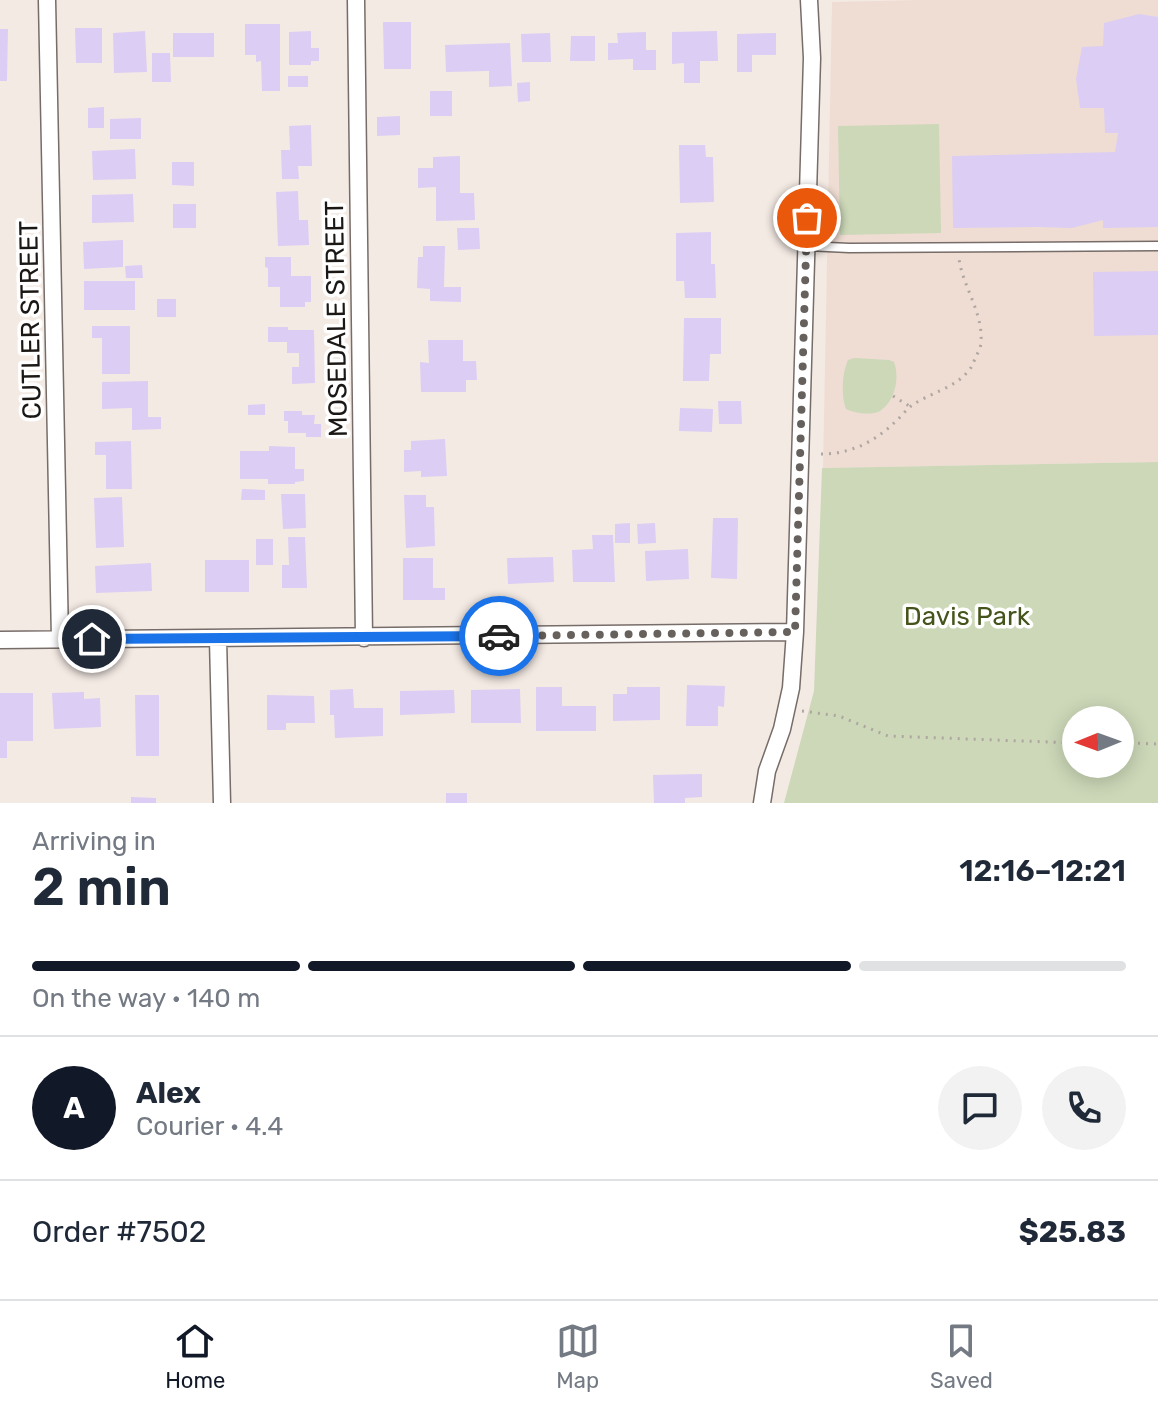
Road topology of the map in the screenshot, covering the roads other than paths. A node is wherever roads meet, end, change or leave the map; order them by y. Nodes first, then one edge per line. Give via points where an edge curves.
1 (47, 0) edge
2 (356, 0) edge
3 (809, 0) edge
4 (806, 246) junction
5 (1158, 246) edge
6 (795, 632) junction
7 (364, 638) junction
8 (60, 639) junction
9 (218, 639) junction
10 (0, 640) edge
11 (222, 803) edge
12 (762, 803) edge

1 - 8 street, CUTLER STREET
2 - 7 street, MOSEDALE STREET
3 - 4 street
4 - 5 lane
4 - 6 street
6 - 7 street
6 - 12 street via 791,688
7 - 9 street
8 - 9 street
8 - 10 street
9 - 11 street

